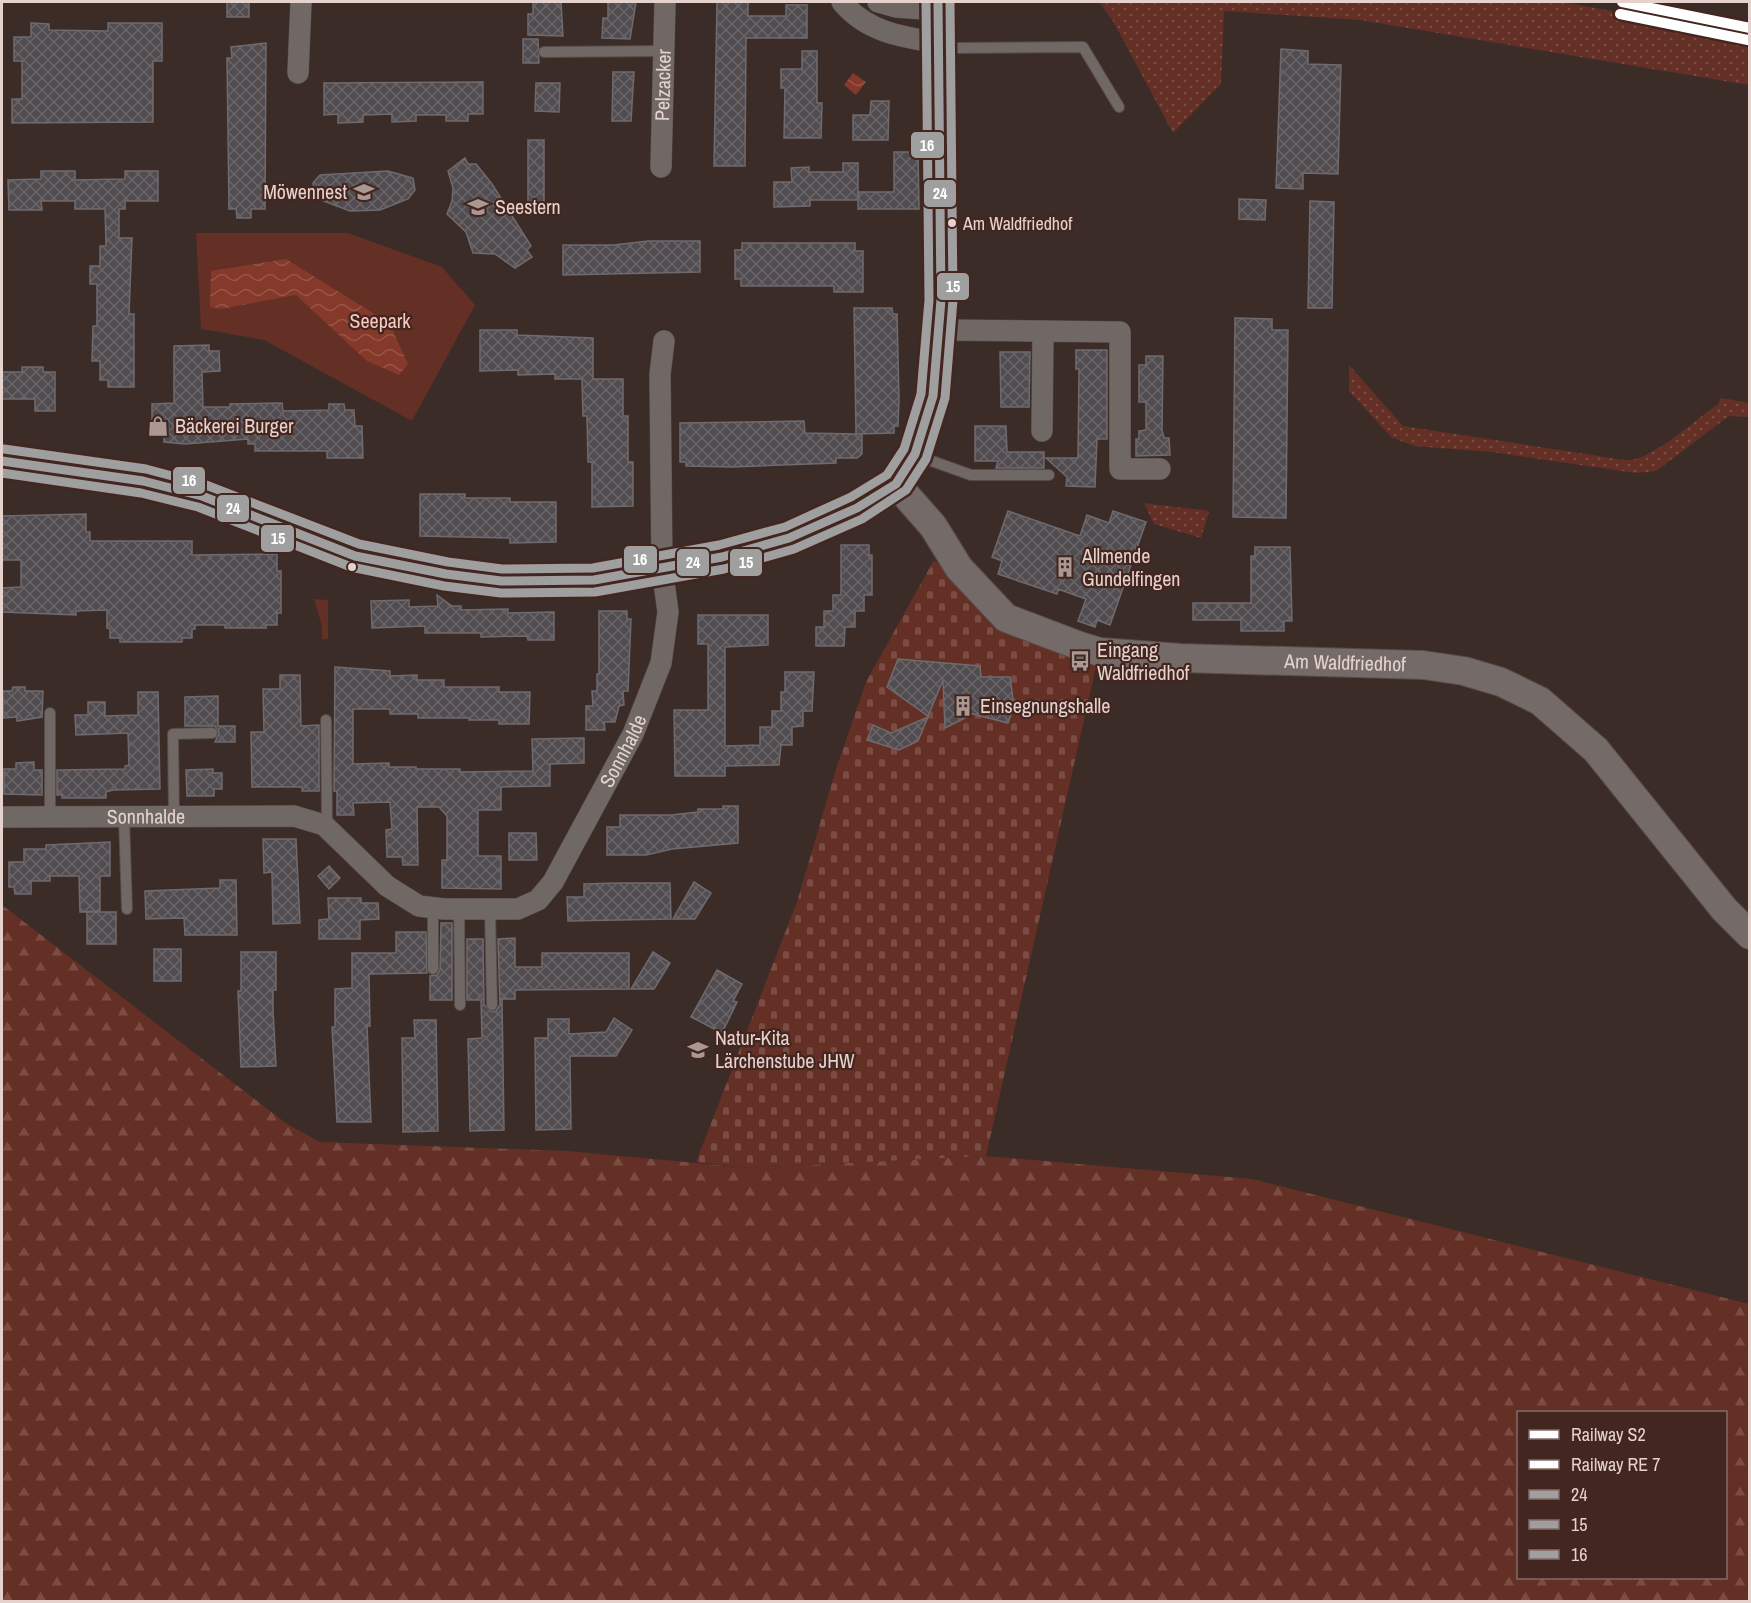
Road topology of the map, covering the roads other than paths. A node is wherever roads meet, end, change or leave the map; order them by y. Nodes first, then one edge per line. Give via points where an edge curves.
1 (301, 2) edge
2 (665, 2) edge
3 (842, 2) edge
4 (878, 2) edge
5 (938, 6) edge
6 (939, 43) junction
7 (664, 51) junction
8 (544, 52) dead end
9 (298, 73) dead end
10 (1119, 107) dead end
11 (661, 166) dead end
12 (940, 330) junction
13 (1043, 332) junction
14 (664, 341) dead end
15 (1042, 431) dead end
16 (915, 454) junction
17 (2, 461) edge
18 (1160, 470) dead end
19 (1049, 475) dead end
20 (896, 484) junction
21 (662, 568) junction
22 (50, 713) dead end
23 (326, 720) dead end
24 (212, 733) dead end
25 (174, 816) junction
26 (2, 817) edge
27 (124, 817) junction
28 (50, 818) junction
29 (324, 825) junction
30 (127, 909) dead end
31 (433, 909) junction
32 (459, 909) junction
33 (490, 910) junction
34 (1749, 935) edge
35 (433, 969) dead end
36 (460, 1005) dead end
37 (492, 1005) dead end

1 - 9 street
2 - 7 street, Pelzacker
3 - 6 street via 856,18 897,36
4 - 5 street via 896,7
5 - 6 street
6 - 10 lane via 956,48 1083,47
6 - 12 street
7 - 8 lane
7 - 11 street, Pelzacker
12 - 13 street
12 - 16 street via 933,396
13 - 15 street
13 - 18 street via 1120,332 1120,469
14 - 21 street, Sonnhalde via 660,374
16 - 19 lane via 971,475
16 - 20 street
17 - 21 street via 143,482 193,494 355,556 446,574 501,581 594,580
20 - 21 street via 857,508 797,535 733,554
20 - 34 street, Am Waldfriedhof via 933,525 959,568 1006,618 1080,646 1100,652 1423,665 1501,682 1540,701 1596,750
21 - 33 street, Sonnhalde via 668,612 661,663 633,734 553,882 525,908
22 - 28 lane
23 - 29 lane
24 - 25 lane via 172,734
25 - 27 street, Sonnhalde
25 - 29 street, Sonnhalde via 277,814
26 - 28 street, Sonnhalde
27 - 28 street, Sonnhalde
27 - 30 lane
29 - 31 street, Sonnhalde via 387,886 419,906
31 - 32 street, Sonnhalde
31 - 35 lane
32 - 33 street, Sonnhalde
32 - 36 lane
33 - 37 lane

